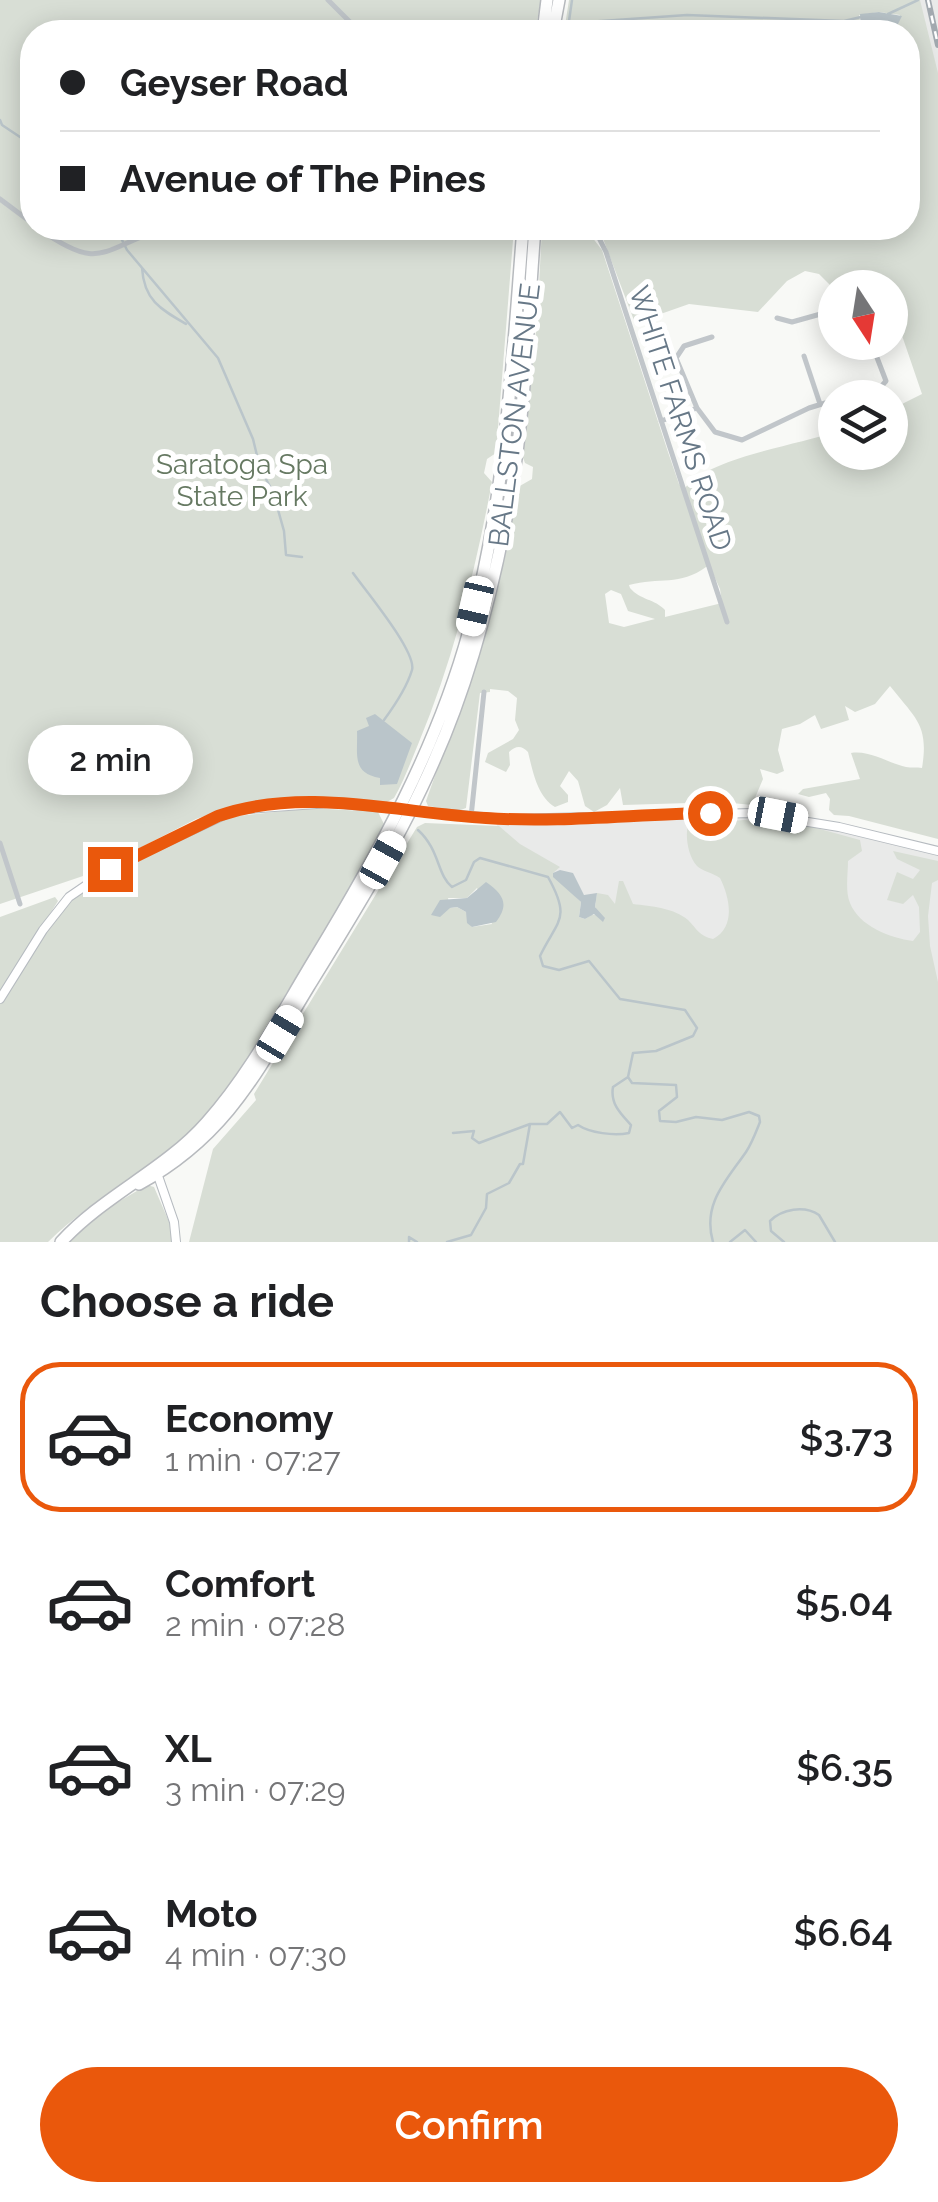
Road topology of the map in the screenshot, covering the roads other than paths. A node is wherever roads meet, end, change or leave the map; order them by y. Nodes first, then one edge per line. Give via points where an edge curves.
1 (328, 0) edge
2 (348, 20) edge
3 (63, 240) edge
4 (134, 240) edge
5 (522, 240) edge
6 (534, 240) edge
7 (600, 240) edge
8 (818, 315) edge
9 (777, 318) dead end
10 (712, 338) dead end
11 (804, 356) dead end
12 (818, 398) edge
13 (818, 405) edge
14 (697, 408) junction
15 (661, 421) junction
16 (727, 622) dead end
17 (484, 692) dead end
18 (404, 810) junction
19 (471, 817) junction
20 (0, 843) edge
21 (938, 851) edge
22 (20, 904) dead end
23 (0, 999) edge
24 (156, 1170) junction
25 (62, 1242) edge
26 (176, 1242) edge

1 - 2 street
3 - 4 street via 79,254 92,255
5 - 18 highway, BALLSTON AVENUE via 502,468 484,568 469,632
6 - 18 highway, BALLSTON AVENUE via 512,488 498,557 468,669 434,760
7 - 15 street, WHITE FARMS ROAD
8 - 9 street via 792,322
10 - 14 street via 684,346 676,358
11 - 12 street
13 - 14 street via 736,440 715,432
14 - 15 street
15 - 16 street, WHITE FARMS ROAD
17 - 19 street
18 - 19 street
18 - 23 street via 330,803 218,816 70,896
18 - 24 highway, BALLSTON AVENUE via 350,920 237,1102 200,1144
19 - 21 street via 753,812
20 - 22 street
24 - 25 highway, BALLSTON AVENUE via 113,1196
24 - 26 street

